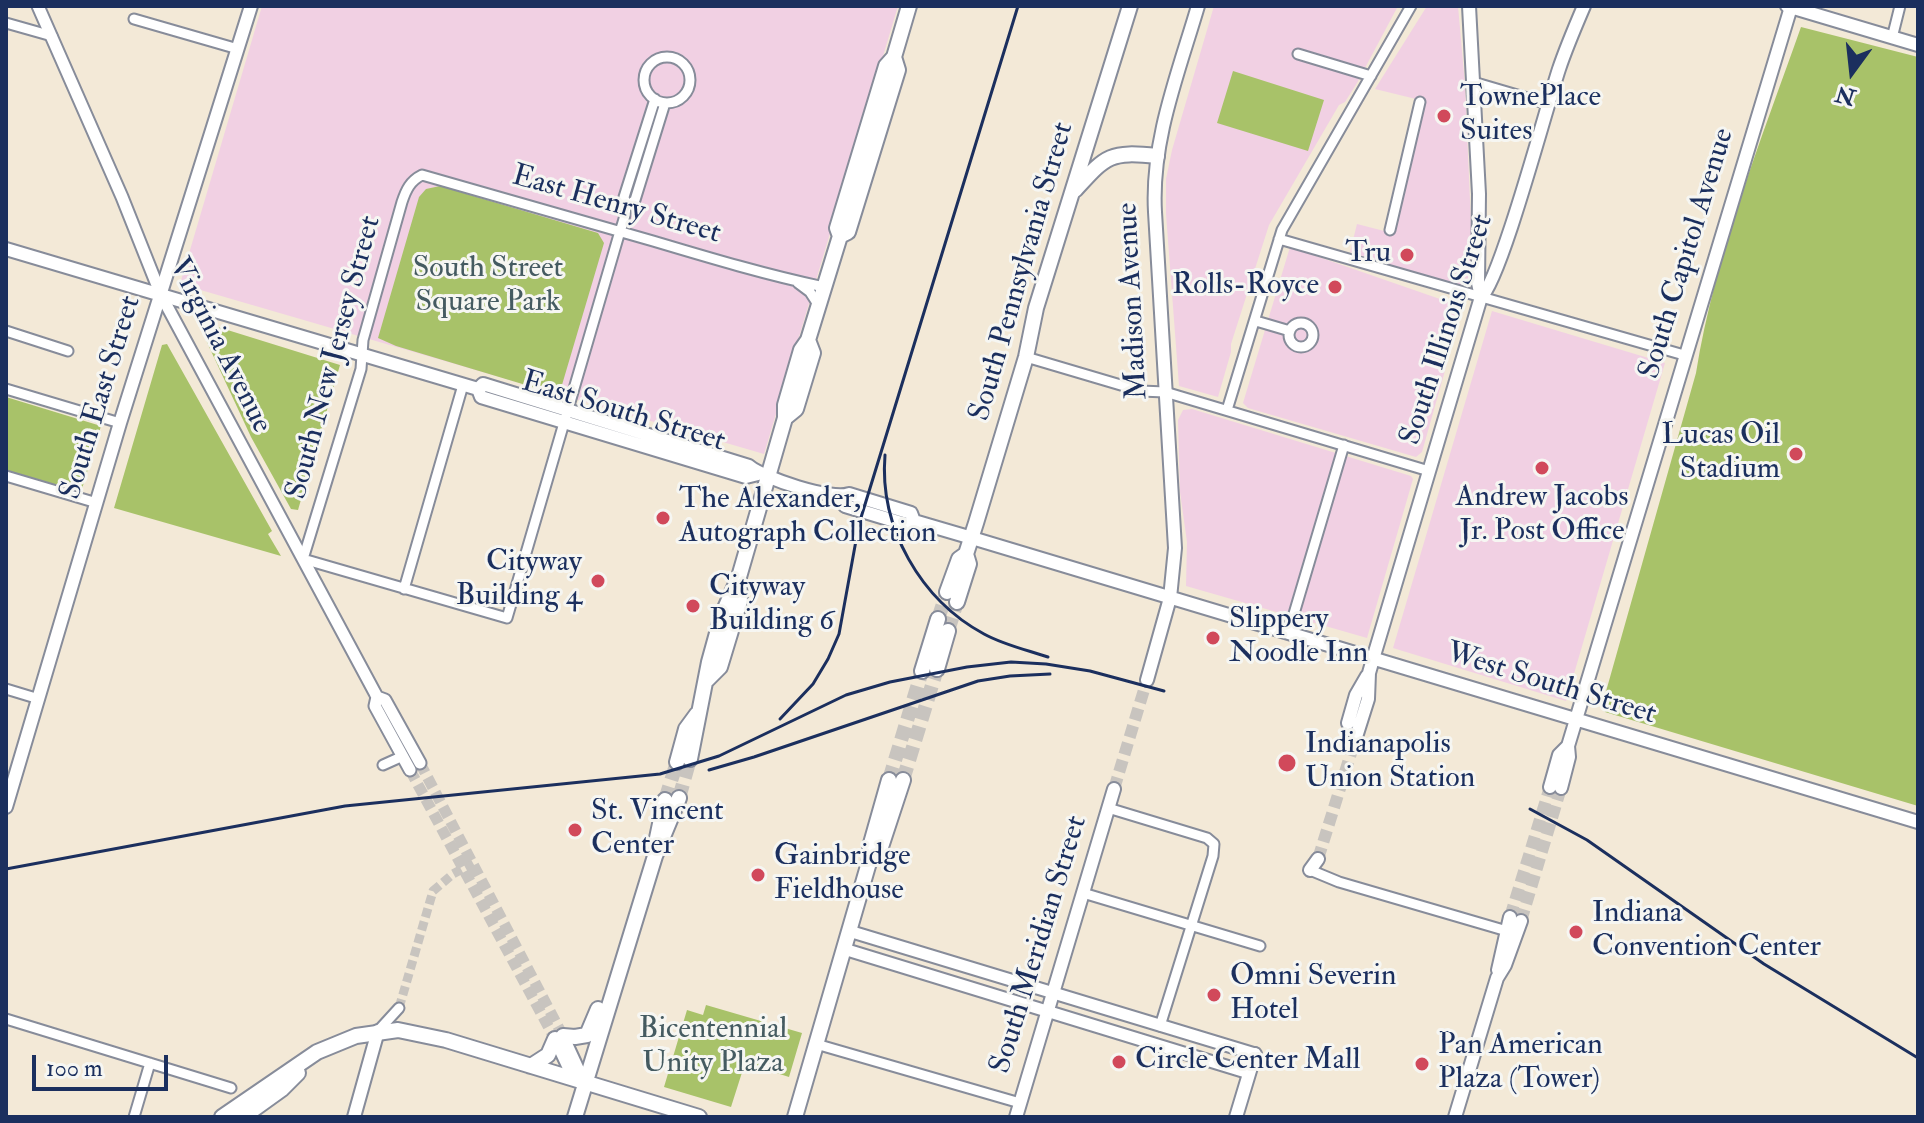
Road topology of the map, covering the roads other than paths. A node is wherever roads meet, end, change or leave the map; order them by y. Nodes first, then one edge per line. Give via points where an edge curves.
1 (38, 6) edge
2 (251, 6) edge
3 (909, 6) edge
4 (1130, 6) edge
5 (1198, 6) edge
6 (1411, 6) edge
7 (1469, 6) edge
8 (1584, 6) edge
9 (1790, 6) edge
10 (1900, 6) edge
11 (134, 19) dead end
12 (6, 23) edge
13 (52, 36) junction
14 (1892, 38) junction
15 (1918, 45) edge
16 (238, 49) junction
17 (1298, 54) dead end
18 (1371, 76) junction
19 (1473, 82) junction
20 (660, 101) junction
21 (1420, 102) dead end
22 (1548, 104) junction
23 (1157, 156) junction
24 (422, 175) joint
25 (1070, 197) junction
26 (1390, 230) dead end
27 (620, 232) junction
28 (1279, 239) junction
29 (6, 249) edge
30 (798, 283) junction
31 (824, 287) junction
32 (161, 295) junction
33 (1481, 297) junction
34 (819, 306) junction
35 (1256, 321) junction
36 (6, 331) edge
37 (1290, 331) dead end
38 (68, 351) dead end
39 (362, 354) junction
40 (1684, 355) junction
41 (1026, 357) junction
42 (463, 385) junction
43 (6, 389) edge
44 (1165, 392) junction
45 (1227, 410) junction
46 (566, 416) junction
47 (120, 423) junction
48 (1344, 445) junction
49 (1429, 471) junction
50 (763, 475) junction
51 (6, 476) edge
52 (97, 503) junction
53 (972, 538) junction
54 (303, 559) junction
55 (404, 589) junction
56 (952, 597) tunnel mouth
57 (1170, 598) junction
58 (938, 619) tunnel mouth
59 (948, 631) tunnel mouth
60 (1286, 632) junction
61 (1373, 659) junction
62 (1369, 673) junction
63 (1147, 680) tunnel mouth
64 (6, 689) edge
65 (377, 697) junction
66 (39, 699) junction
67 (1576, 720) junction
68 (1348, 723) tunnel mouth
69 (1356, 737) tunnel mouth
70 (403, 756) junction
71 (683, 761) tunnel mouth
72 (383, 765) dead end
73 (896, 780) tunnel mouth
74 (1556, 788) tunnel mouth
75 (1114, 789) tunnel mouth
76 (672, 799) tunnel mouth
77 (6, 807) edge
78 (1108, 808) junction
79 (1918, 822) edge
80 (1314, 864) dead end
81 (1083, 893) junction
82 (1191, 925) junction
83 (849, 931) junction
84 (1507, 931) junction
85 (1260, 946) dead end
86 (627, 948) junction
87 (844, 949) junction
88 (1497, 978) junction
89 (1053, 993) junction
90 (399, 1008) tunnel mouth
91 (1048, 1011) junction
92 (6, 1019) edge
93 (1160, 1026) junction
94 (378, 1031) junction
95 (559, 1038) junction
96 (816, 1044) junction
97 (317, 1052) junction
98 (1255, 1054) joint
99 (150, 1063) junction
100 (531, 1066) junction
101 (1249, 1073) junction
102 (585, 1083) junction
103 (231, 1088) dead end
104 (282, 1089) junction
105 (1020, 1103) junction
106 (134, 1117) edge
107 (222, 1117) edge
108 (243, 1117) edge
109 (256, 1117) edge
110 (354, 1117) edge
111 (575, 1117) edge
112 (699, 1117) edge
113 (795, 1117) edge
114 (1016, 1117) edge
115 (1236, 1117) edge
116 (1455, 1117) edge

1 - 13 street, Virginia Avenue
2 - 16 main road, South East Street
3 - 31 main road via 894,57 886,66
4 - 25 main road, South Pennsylvania Street
5 - 23 main road, Madison Avenue
6 - 18 street
7 - 19 main road
8 - 22 main road, South Illinois Street
9 - 14 main road
9 - 40 main road, South Capitol Avenue
10 - 14 street
11 - 16 street
12 - 13 street
13 - 32 street, Virginia Avenue
14 - 15 main road
16 - 32 main road, South East Street
17 - 18 street
18 - 28 street
19 - 22 street
19 - 33 main road
20 - 20 street via 681,97 689,84 686,67 671,57 652,62 644,74 646,89
20 - 27 street via 635,200 627,206
21 - 26 street
22 - 33 main road, South Illinois Street via 1501,255
23 - 25 main road via 1112,156 1095,167
23 - 44 main road, Madison Avenue via 1154,197
24 - 27 street, East Henry Street
24 - 39 street, South New Jersey Street via 405,193
25 - 41 main road, South Pennsylvania Street
27 - 30 street, East Henry Street
27 - 46 street
28 - 33 street
28 - 35 street
29 - 32 main road, East South Street
30 - 31 street, East Henry Street
30 - 34 street
31 - 34 main road
32 - 39 main road, East South Street
32 - 47 main road, South East Street
32 - 54 street, Virginia Avenue
33 - 40 street
33 - 49 main road, South Illinois Street
34 - 50 main road
35 - 37 street
35 - 45 street
36 - 38 street
39 - 42 main road, East South Street
39 - 54 street, South New Jersey Street
40 - 67 main road, South Capitol Avenue
41 - 44 street via 1141,391
41 - 53 main road, South Pennsylvania Street
42 - 46 main road, East South Street via 478,389 481,397
42 - 55 street
43 - 47 street
44 - 45 street
44 - 57 main road, Madison Avenue via 1175,548
45 - 48 street
46 - 50 main road, East South Street via 749,466
46 - 55 street via 507,618
47 - 52 main road, South East Street
48 - 49 street
48 - 60 street
49 - 61 main road, South Illinois Street
50 - 53 main road, East South Street via 840,498 849,494
50 - 71 main road via 739,577 722,615 697,714 686,729
51 - 52 street
52 - 66 main road, South East Street
53 - 56 main road, South Pennsylvania Street via 959,559
53 - 57 main road, East South Street
54 - 55 street
54 - 65 street, Virginia Avenue
57 - 60 main road, West South Street
57 - 63 main road
58 - 59 main road via 930,670
60 - 61 main road, West South Street
61 - 62 main road, South Illinois Street
61 - 67 main road, West South Street
62 - 68 main road, South Illinois Street
62 - 69 main road, South Illinois Street via 1368,699
64 - 66 street
65 - 70 street, Virginia Avenue via 375,706
65 - 70 street, Virginia Avenue via 385,700 415,766
66 - 77 main road, South East Street
67 - 74 main road, South Capitol Avenue
67 - 79 main road, West South Street
70 - 72 street
73 - 83 main road via 870,847
75 - 78 main road, South Meridian Street
76 - 86 main road
78 - 81 main road, South Meridian Street
78 - 82 street via 1214,844
80 - 84 street via 1339,882
81 - 82 street
81 - 89 main road, South Meridian Street
82 - 85 street
82 - 93 street
83 - 87 main road
83 - 89 street
84 - 88 main road
84 - 88 main road via 1516,919
86 - 95 main road via 590,1032
86 - 102 main road
87 - 91 street
87 - 96 main road
88 - 116 main road
89 - 91 main road, South Meridian Street
89 - 93 street
90 - 94 street
91 - 101 street
91 - 105 main road, South Meridian Street
92 - 99 street
93 - 98 street
94 - 97 main road
94 - 100 main road via 430,1036
94 - 110 main road
95 - 100 main road via 548,1055
95 - 102 street via 568,1067
96 - 105 street
96 - 113 main road
97 - 104 main road
97 - 107 main road
98 - 101 main road
99 - 103 street
99 - 106 street
100 - 102 main road
101 - 115 main road
102 - 111 main road
102 - 112 main road
104 - 108 main road
104 - 109 main road
105 - 114 main road, South Meridian Street

